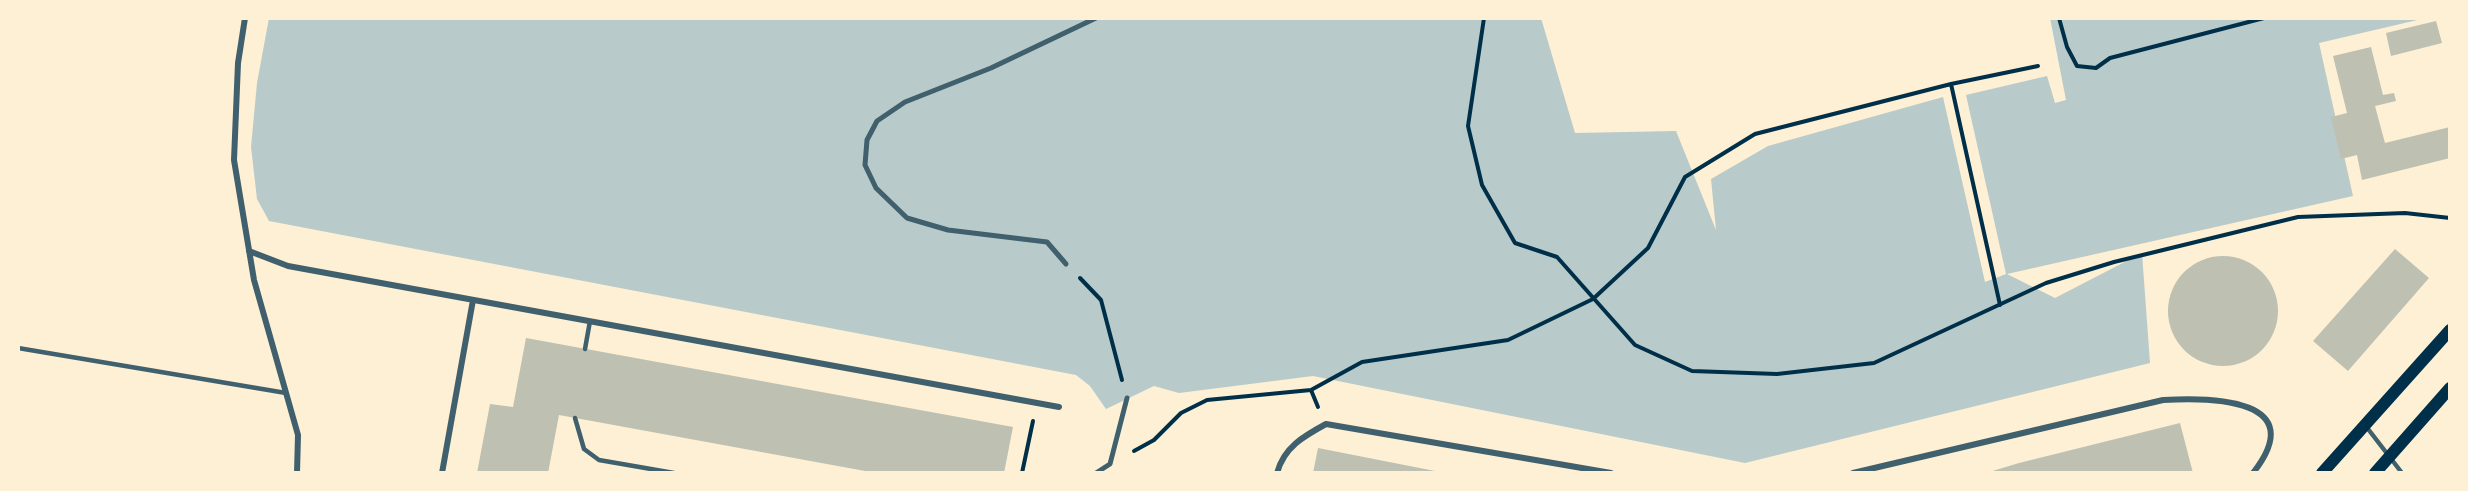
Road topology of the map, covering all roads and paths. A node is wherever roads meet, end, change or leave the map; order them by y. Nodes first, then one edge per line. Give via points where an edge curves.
1 (245, 18) edge
2 (1096, 18) edge
3 (1484, 18) edge
4 (2060, 18) edge
5 (2264, 18) edge
6 (2038, 66) dead end
7 (1951, 84) junction
8 (2450, 218) edge
9 (249, 252) junction
10 (1066, 264) joint
11 (1593, 299) junction
12 (473, 300) junction
13 (2000, 306) junction
14 (590, 321) junction
15 (2450, 330) edge
16 (18, 348) edge
17 (585, 349) dead end
18 (2450, 388) edge
19 (286, 393) junction
20 (1127, 398) joint
21 (1036, 403) junction
22 (1059, 408) dead end
23 (575, 418) dead end
24 (2365, 425) junction
25 (2389, 457) junction
26 (1110, 464) junction
27 (297, 473) edge
28 (442, 473) edge
29 (674, 473) edge
30 (1022, 473) edge
31 (1096, 473) edge
32 (1277, 473) edge
33 (1611, 473) edge
34 (1852, 473) edge
35 (2253, 473) edge
36 (2322, 473) edge
37 (2375, 473) edge
38 (2402, 473) edge

1 - 9 street via 238,63 234,160
2 - 10 street via 990,68 905,102 877,121 867,140 865,165 876,188 907,218 948,230 1047,242
3 - 11 path via 1468,126 1482,184 1515,243 1557,257
4 - 5 path via 2067,47 2077,66 2096,68 2110,58
6 - 7 path
7 - 11 path via 1755,134 1685,177 1648,248
7 - 13 path
8 - 13 path via 2405,213 2298,217 2114,262 2046,283
9 - 12 street via 288,266
9 - 19 street
10 - 20 path via 1101,300
11 - 13 path via 1635,345 1692,371 1777,374 1874,363
11 - 26 path via 1508,340 1362,362 1311,390 1207,400 1181,414 1154,440
12 - 14 street
12 - 28 street
14 - 17 lane
14 - 21 street
15 - 24 main road
16 - 19 lane
18 - 25 main road
19 - 27 street via 298,435
20 - 26 street
21 - 22 street
21 - 30 path
23 - 29 lane via 584,449 599,460
24 - 25 lane
24 - 36 main road
25 - 37 main road
25 - 38 lane
26 - 31 street
32 - 33 street via 1295,441 1326,424
34 - 35 street via 2163,400 2193,398 2252,407 2265,415 2271,430 2265,458

